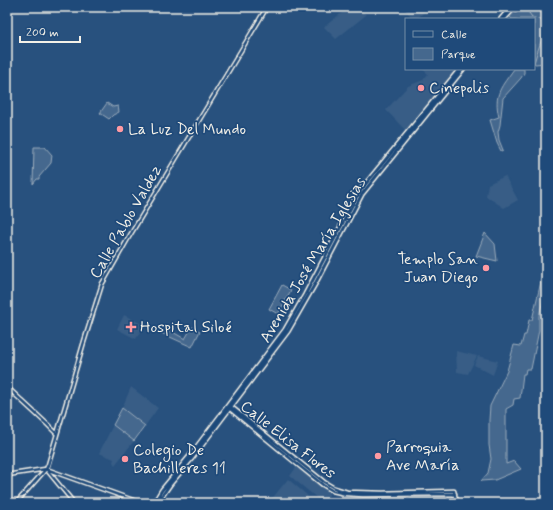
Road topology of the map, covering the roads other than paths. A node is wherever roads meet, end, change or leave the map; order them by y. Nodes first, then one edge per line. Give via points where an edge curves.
1 (8, 7) edge
2 (267, 7) edge
3 (515, 7) edge
4 (520, 7) edge
5 (542, 7) edge
6 (510, 8) edge
7 (546, 8) edge
8 (502, 18) edge
9 (505, 18) edge
10 (7, 31) edge
11 (459, 70) edge
12 (462, 70) edge
13 (432, 105) junction
14 (7, 387) edge
15 (229, 406) junction
16 (57, 434) junction
17 (46, 469) junction
18 (7, 475) edge
19 (16, 503) edge
20 (74, 503) edge
21 (141, 503) edge
22 (155, 503) edge
23 (458, 503) edge

1 - 10 street
2 - 16 street, Calle Pablo Valdez via 102,284
3 - 6 main road
4 - 6 main road
5 - 7 main road
6 - 8 main road
6 - 9 main road
11 - 13 main road, Avenida José María Iglesias
12 - 13 main road, Avenida José María Iglesias
13 - 15 main road, Avenida José María Iglesias via 359,192 287,326
14 - 16 street
15 - 22 main road, Avenida José María Iglesias via 166,485
15 - 23 street, Calle Elisa Flores via 333,491 363,495 454,492
16 - 17 street, Calle Pablo Valdez
17 - 18 street
17 - 19 street, Calle Pablo Valdez
17 - 20 street
17 - 21 street

